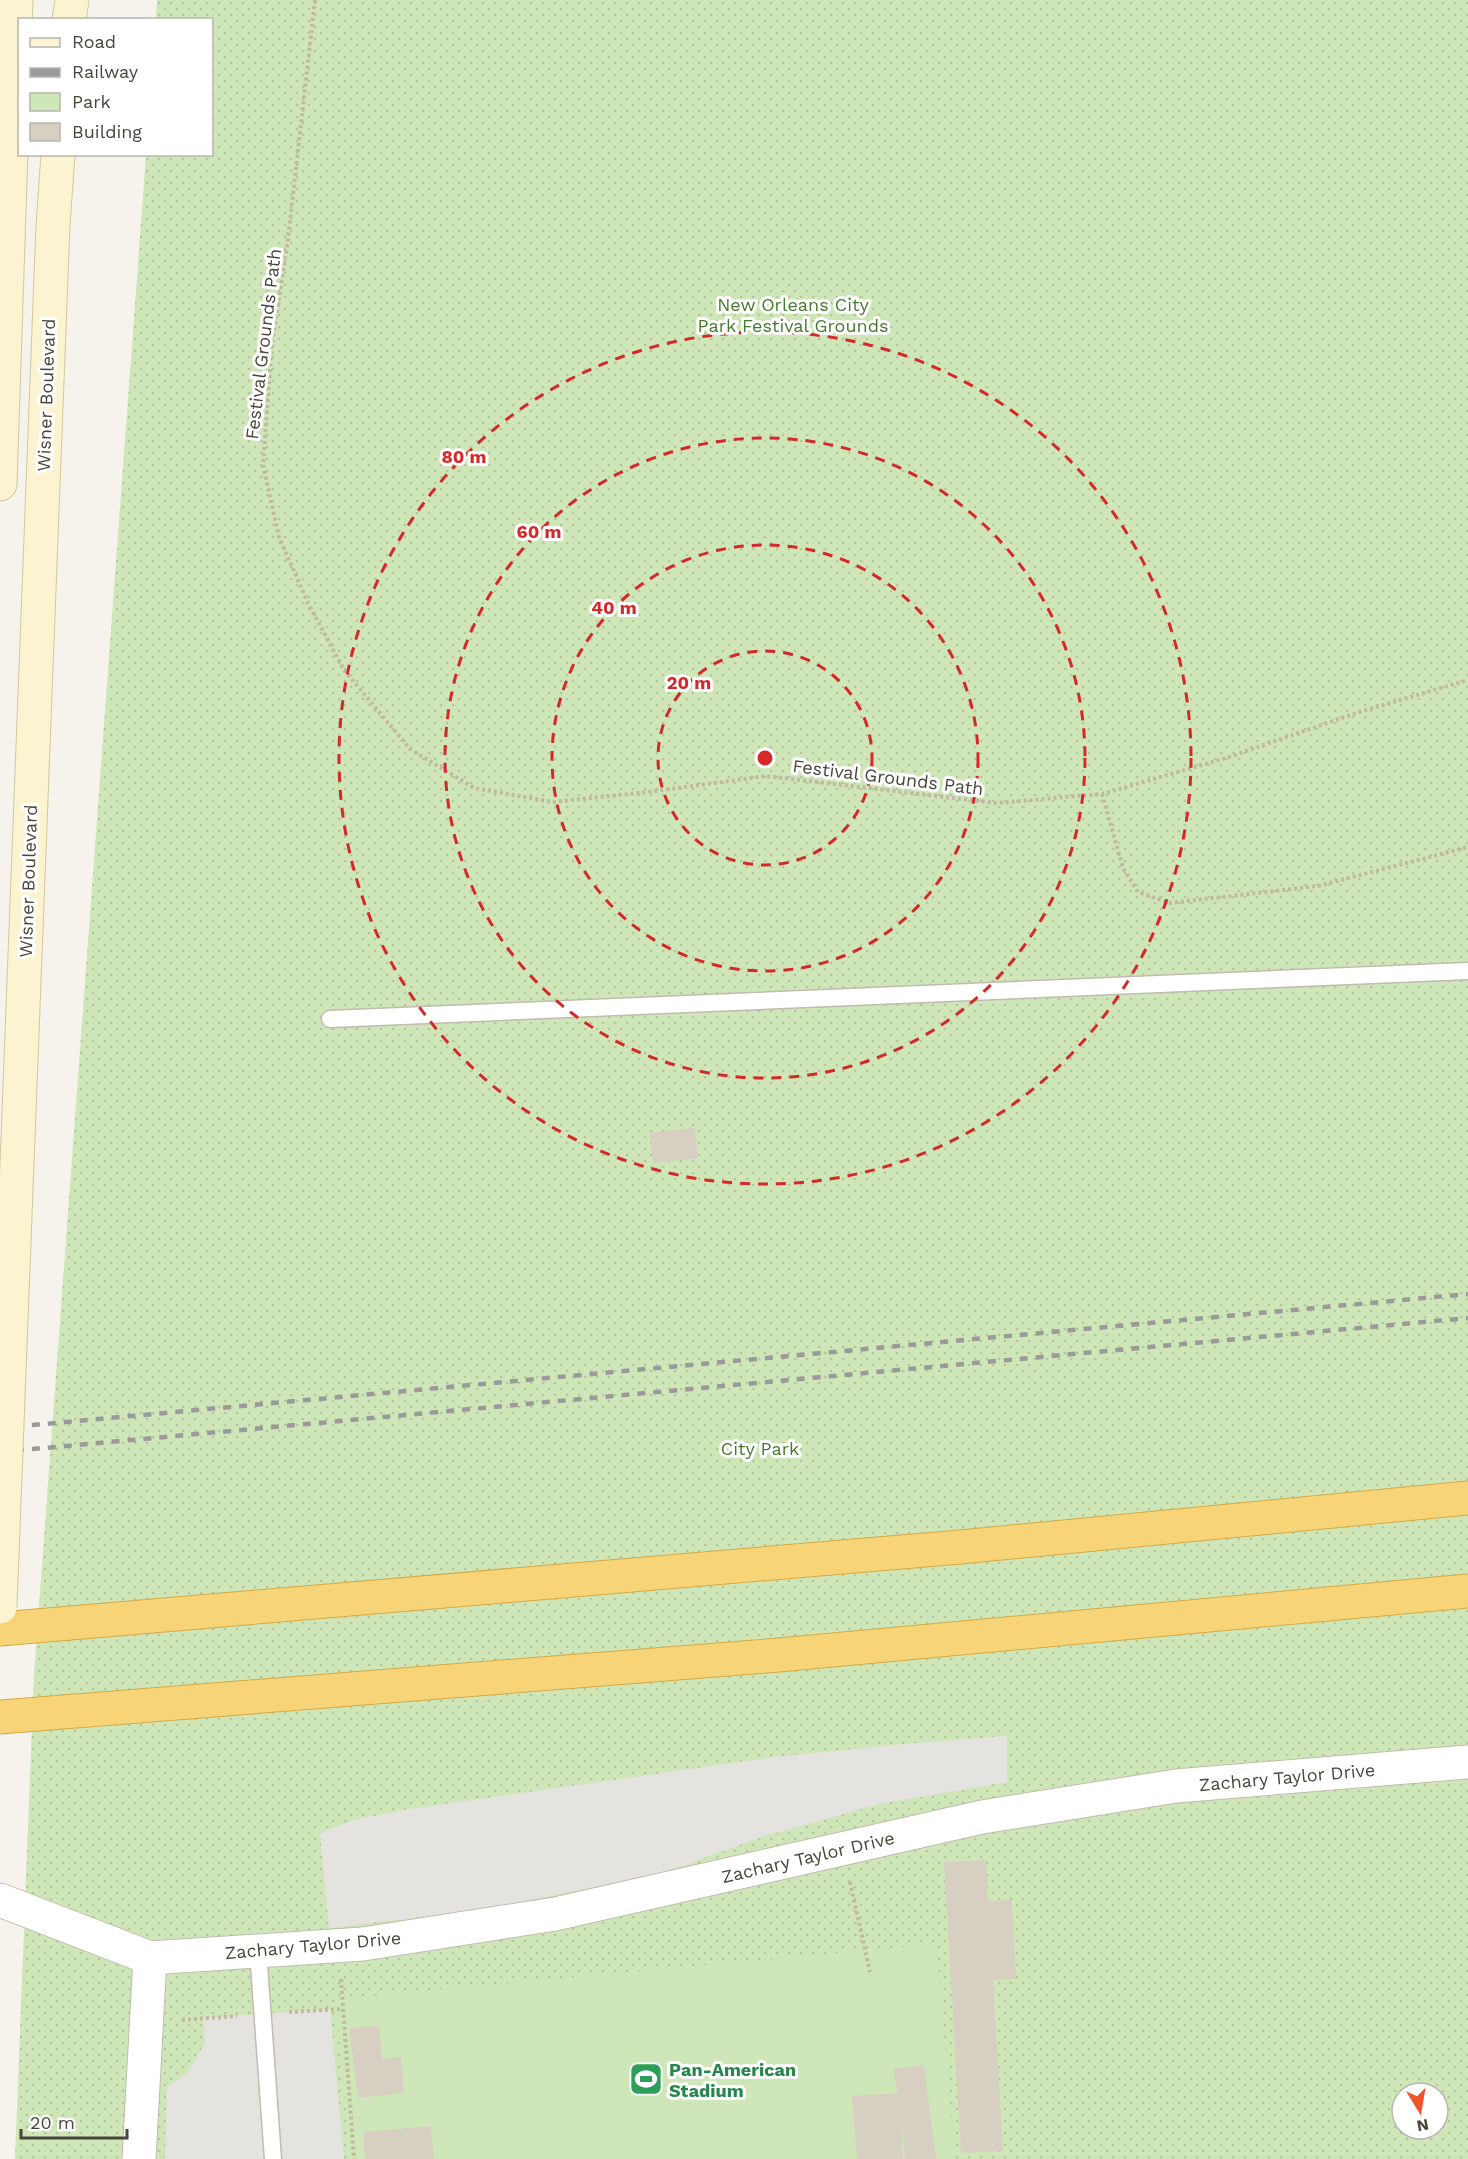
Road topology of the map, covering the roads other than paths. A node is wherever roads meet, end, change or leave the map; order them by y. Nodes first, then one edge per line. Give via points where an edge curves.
1 (16, 0) edge
2 (72, 0) edge
3 (69, 18) edge
4 (58, 156) edge
5 (0, 484) edge
6 (1468, 971) edge
7 (330, 1019) dead end
8 (1468, 1498) edge
9 (1468, 1591) edge
10 (0, 1607) edge
11 (0, 1629) edge
12 (0, 1717) edge
13 (1468, 1762) edge
14 (0, 1900) edge
15 (258, 1951) junction
16 (150, 1958) junction
17 (139, 2159) edge
18 (273, 2159) edge

1 - 5 street
2 - 3 street
4 - 10 street, Wisner Boulevard, bridge
6 - 7 lane
8 - 11 highway via 960,1547
9 - 12 highway via 767,1656
13 - 15 street, Zachary Taylor Drive via 1176,1786 960,1821 555,1914 363,1944
14 - 16 street, Zachary Taylor Drive
15 - 16 street, Zachary Taylor Drive
15 - 18 lane
16 - 17 street

